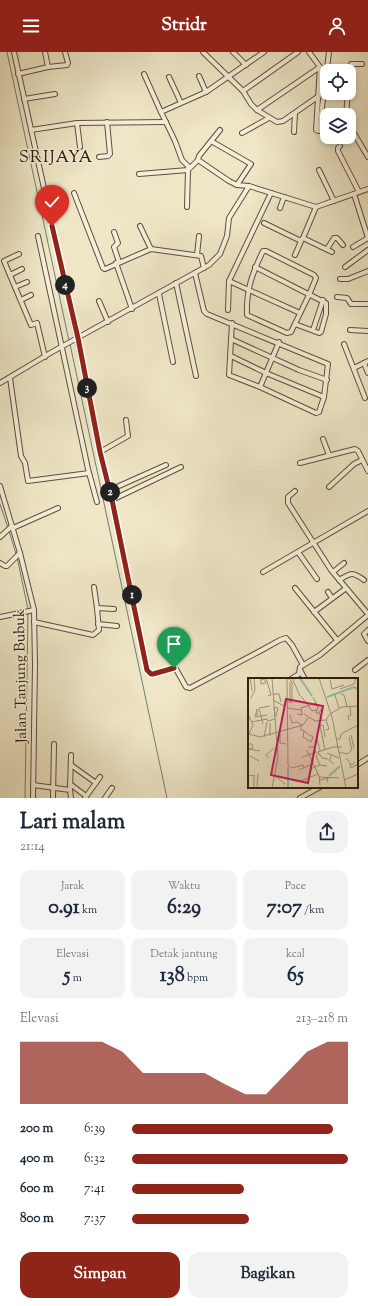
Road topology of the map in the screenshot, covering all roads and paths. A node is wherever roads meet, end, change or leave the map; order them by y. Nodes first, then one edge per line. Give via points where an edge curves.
1 (14, 52) edge
2 (45, 52) edge
3 (65, 52) edge
4 (203, 52) edge
5 (233, 52) edge
6 (264, 52) edge
7 (298, 52) edge
8 (309, 52) edge
9 (329, 52) edge
10 (258, 54) edge
11 (356, 64) edge
12 (362, 64) dead end
13 (246, 65) junction
14 (48, 67) junction
15 (320, 67) junction
16 (18, 74) junction
17 (144, 74) dead end
18 (199, 76) dead end
19 (229, 76) junction
20 (169, 77) dead end
21 (243, 91) junction
22 (206, 92) junction
23 (55, 94) dead end
24 (319, 96) junction
25 (24, 99) junction
26 (181, 103) junction
27 (257, 110) junction
28 (161, 112) junction
29 (295, 112) junction
30 (269, 118) junction
31 (107, 122) junction
32 (166, 122) junction
33 (77, 123) junction
34 (31, 130) junction
35 (220, 130) dead end
36 (319, 131) joint
37 (294, 132) dead end
38 (242, 133) dead end
39 (356, 137) edge
40 (211, 141) junction
41 (340, 146) dead end
42 (80, 147) dead end
43 (99, 157) dead end
44 (368, 157) edge
45 (198, 160) junction
46 (188, 170) junction
47 (319, 170) dead end
48 (139, 174) dead end
49 (237, 185) junction
50 (249, 186) junction
51 (368, 189) edge
52 (359, 192) junction
53 (74, 193) dead end
54 (271, 193) junction
55 (354, 194) junction
56 (284, 197) junction
57 (334, 201) junction
58 (187, 207) dead end
59 (316, 207) junction
60 (280, 208) dead end
61 (264, 223) dead end
62 (140, 226) dead end
63 (114, 232) dead end
64 (38, 236) dead end
65 (199, 236) dead end
66 (368, 238) edge
67 (302, 240) junction
68 (343, 245) dead end
69 (353, 247) dead end
70 (150, 248) junction
71 (327, 250) junction
72 (368, 250) edge
73 (332, 252) dead end
74 (19, 254) dead end
75 (197, 255) junction
76 (294, 255) dead end
77 (117, 263) junction
78 (255, 267) junction
79 (345, 267) dead end
80 (204, 268) junction
81 (22, 269) dead end
82 (368, 271) edge
83 (195, 273) junction
84 (10, 275) junction
85 (340, 280) dead end
86 (228, 281) junction
87 (27, 282) dead end
88 (176, 283) junction
89 (16, 287) junction
90 (248, 289) junction
91 (159, 294) junction
92 (31, 295) dead end
93 (309, 295) junction
94 (337, 297) dead end
95 (21, 300) junction
96 (323, 300) junction
97 (99, 302) dead end
98 (368, 304) edge
99 (132, 309) junction
100 (228, 310) dead end
101 (300, 313) junction
102 (108, 322) junction
103 (232, 323) junction
104 (295, 324) junction
105 (313, 330) junction
106 (350, 330) dead end
107 (368, 331) edge
108 (76, 339) junction
109 (231, 339) junction
110 (279, 342) junction
111 (344, 344) dead end
112 (63, 347) junction
113 (230, 356) junction
114 (45, 357) junction
115 (273, 358) junction
116 (173, 362) dead end
117 (366, 362) edge
118 (354, 368) junction
119 (266, 373) junction
120 (368, 373) edge
121 (196, 376) dead end
122 (10, 378) junction
123 (327, 380) junction
124 (0, 383) edge
125 (260, 387) junction
126 (324, 397) junction
127 (365, 398) dead end
128 (126, 420) dead end
129 (324, 439) dead end
130 (100, 452) junction
131 (329, 456) junction
132 (362, 460) junction
133 (300, 463) dead end
134 (166, 465) dead end
135 (181, 467) dead end
136 (368, 470) edge
137 (89, 473) junction
138 (0, 486) edge
139 (329, 487) dead end
140 (110, 490) junction
141 (295, 491) dead end
142 (112, 500) junction
143 (97, 502) dead end
144 (58, 508) dead end
145 (368, 511) edge
146 (12, 527) junction
147 (0, 537) edge
148 (313, 543) junction
149 (298, 552) junction
150 (20, 553) junction
151 (0, 563) edge
152 (344, 563) dead end
153 (263, 572) dead end
154 (333, 572) junction
155 (316, 579) dead end
156 (339, 580) junction
157 (364, 580) dead end
158 (94, 587) dead end
159 (295, 588) dead end
160 (345, 589) junction
161 (328, 592) dead end
162 (332, 598) junction
163 (97, 608) junction
164 (114, 609) dead end
165 (32, 611) junction
166 (314, 612) junction
167 (368, 615) edge
168 (0, 617) edge
169 (34, 622) junction
170 (98, 624) junction
171 (117, 626) dead end
172 (368, 630) edge
173 (337, 640) junction
174 (368, 640) edge
175 (368, 660) edge
176 (302, 665) junction
177 (299, 670) junction
178 (355, 670) dead end
179 (293, 678) edge
180 (304, 678) edge
181 (54, 744) dead end
182 (71, 755) dead end
183 (368, 758) edge
184 (358, 764) edge
185 (71, 765) junction
186 (100, 777) dead end
187 (96, 783) junction
188 (70, 784) junction
189 (33, 785) junction
190 (53, 787) junction
191 (112, 788) dead end
192 (318, 788) edge
193 (70, 790) junction
194 (86, 797) edge
195 (33, 798) edge
196 (53, 798) edge
197 (71, 798) edge
198 (105, 798) edge
199 (300, 798) edge

1 - 16 street
2 - 14 street
3 - 14 street via 67,65
4 - 19 street
5 - 13 street
6 - 10 street
7 - 21 street
8 - 15 street
9 - 36 street
10 - 13 street
11 - 12 street
13 - 19 street
14 - 16 street
15 - 24 street
15 - 27 street
16 - 25 street
17 - 28 street
18 - 22 street
19 - 21 street
19 - 22 street
20 - 26 street
21 - 27 street
22 - 26 street
23 - 25 street
24 - 29 street
24 - 36 street via 316,129
25 - 34 street
26 - 28 street
27 - 30 street
28 - 32 street
29 - 30 street via 282,122
29 - 37 street
30 - 38 street
31 - 32 street
31 - 33 street
31 - 43 street via 110,154
32 - 46 street
33 - 34 street
33 - 42 street
34 - 108 street
35 - 40 street
39 - 44 street
40 - 45 street
40 - 49 street via 250,164
41 - 52 street via 338,151
45 - 46 street
45 - 49 street
46 - 48 street
46 - 58 street
47 - 57 street
49 - 50 street
50 - 54 street
50 - 80 street via 229,218 227,236 220,254
51 - 52 street
52 - 55 street
53 - 77 street via 102,268
54 - 56 street
54 - 86 street
55 - 57 street
55 - 66 street
56 - 59 street
56 - 60 street
57 - 59 street
59 - 67 street
61 - 67 street
62 - 70 street
63 - 77 street via 118,243 114,247
64 - 112 street
65 - 75 street
66 - 69 street
67 - 71 street
67 - 76 street
68 - 71 street via 334,238
70 - 75 street
70 - 77 street
71 - 73 street
72 - 79 street
74 - 84 street via 4,260
75 - 80 street via 202,257
77 - 99 street
78 - 90 street
78 - 93 street
78 - 93 street via 264,250 314,275 316,279
80 - 83 street
81 - 84 street
82 - 85 street
83 - 88 street
83 - 103 street via 204,312
84 - 89 street
86 - 90 street
86 - 100 street
87 - 89 street
88 - 91 street
88 - 121 street
89 - 95 street
90 - 101 street
90 - 104 street via 247,316 287,333 291,332
91 - 99 street
91 - 116 street
92 - 95 street
93 - 96 street
93 - 101 street
94 - 98 street via 347,298 351,304
95 - 114 street via 31,325 36,323
96 - 105 street
96 - 105 street via 326,303 326,314 322,332
97 - 102 street
99 - 102 street
101 - 104 street
102 - 108 street
103 - 109 street
103 - 110 street
104 - 105 street
106 - 107 street
108 - 112 street
108 - 130 street
109 - 113 street
109 - 115 street
110 - 115 street
110 - 123 street via 327,363
111 - 118 street
112 - 114 street
112 - 137 street
113 - 119 street
113 - 125 street via 229,375
114 - 122 street
115 - 119 street
115 - 123 street
117 - 118 street
117 - 120 street
118 - 127 street
119 - 125 street
119 - 126 street
122 - 124 street
122 - 137 street via 21,456 28,481
123 - 126 street
125 - 126 street via 316,413 319,412
128 - 130 street via 128,436
129 - 131 street
130 - 140 street
131 - 132 street via 355,449
131 - 133 street
132 - 136 street
132 - 139 street
134 - 140 street
135 - 142 street
137 - 143 street
138 - 146 street, Jalan Tanjung Bubuk
140 - 142 street
141 - 148 street via 287,500
142 - 176 street via 148,672 153,674 174,668 178,670 186,687 190,688 286,638
144 - 146 street
145 - 148 street
146 - 147 street
146 - 150 street, Jalan Tanjung Bubuk
148 - 149 street
148 - 154 street
149 - 153 street
149 - 155 street
150 - 151 street via 6,566
150 - 165 street, Jalan Tanjung Bubuk
152 - 154 street
154 - 156 street
156 - 157 street via 353,573
156 - 160 street
158 - 163 street
159 - 166 street
160 - 162 street
160 - 167 street
161 - 162 street
162 - 166 street
163 - 164 street
163 - 170 street
165 - 168 street
165 - 169 street, Jalan Tanjung Bubuk
166 - 173 street
167 - 173 street
169 - 170 street via 91,636 98,632
169 - 189 street, Jalan Tanjung Bubuk
170 - 171 street
172 - 174 street via 364,634
173 - 176 street via 320,655
175 - 178 street
176 - 177 street
177 - 179 street via 299,674
177 - 180 street
181 - 190 street
182 - 185 street
183 - 184 street
185 - 187 street
185 - 188 street
186 - 187 street
187 - 194 street
188 - 193 street
188 - 194 street
189 - 190 street
189 - 195 street, Jalan Tanjung Bubuk
190 - 193 street
190 - 196 street
191 - 198 street
192 - 199 street
193 - 197 street

